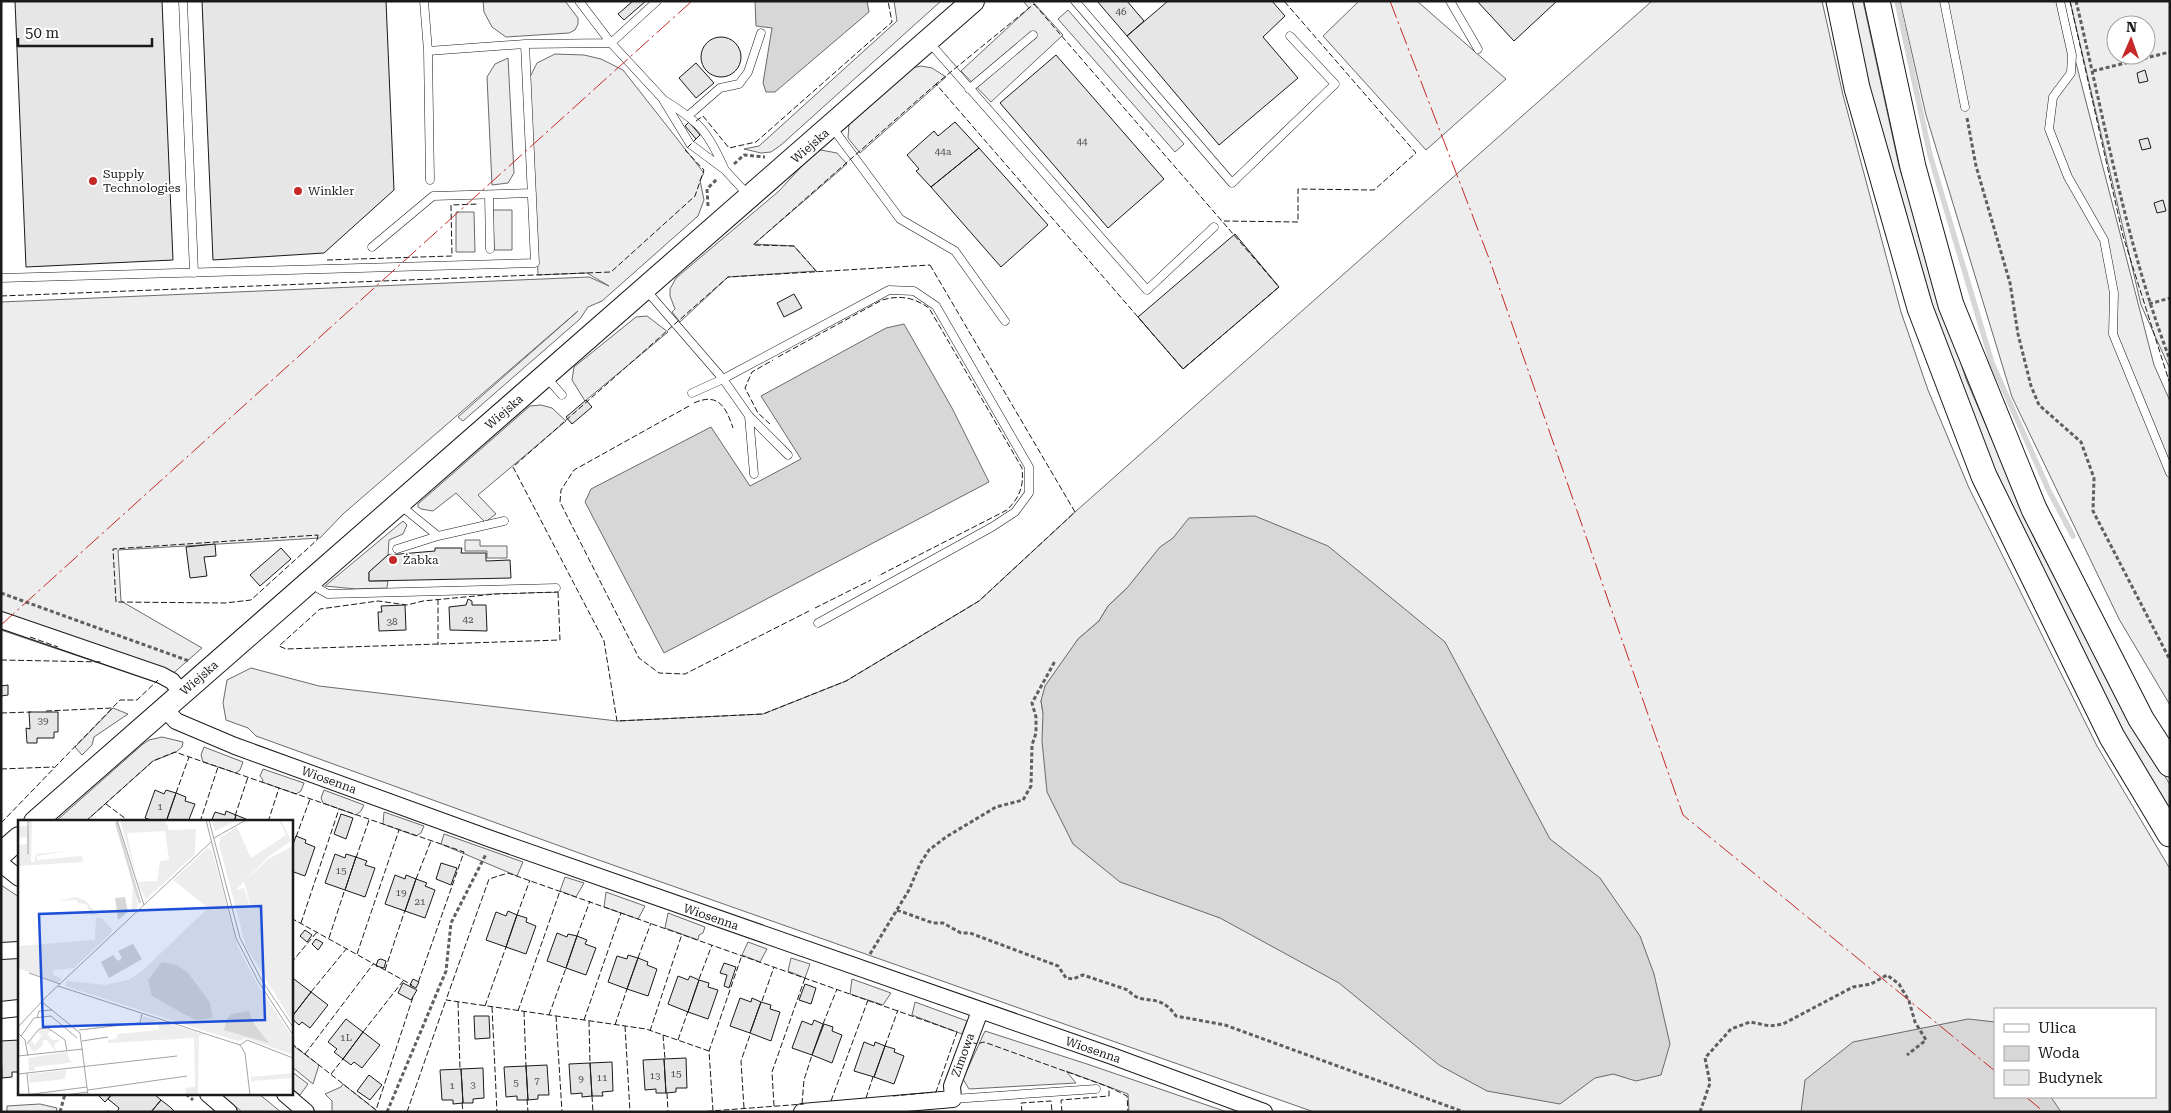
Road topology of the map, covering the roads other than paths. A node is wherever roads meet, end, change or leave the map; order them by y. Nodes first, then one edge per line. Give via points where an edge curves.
1 (183, 1) edge
2 (424, 1) edge
3 (579, 1) edge
4 (657, 1) edge
5 (973, 1) edge
6 (1076, 1) edge
7 (1450, 1) edge
8 (1839, 1) edge
9 (1877, 1) edge
10 (1944, 1) edge
11 (2060, 1) edge
12 (761, 33) dead end
13 (1033, 35) dead end
14 (1290, 36) dead end
15 (928, 40) junction
16 (611, 43) junction
17 (525, 44) junction
18 (1478, 49) dead end
19 (428, 51) junction
20 (969, 89) junction
21 (662, 98) junction
22 (1965, 107) road end
23 (689, 115) junction
24 (832, 127) junction
25 (725, 170) junction
26 (430, 180) dead end
27 (532, 193) junction
28 (489, 195) junction
29 (750, 198) junction
30 (1214, 228) dead end
31 (372, 247) dead end
32 (490, 249) dead end
33 (194, 273) junction
34 (1, 278) edge
35 (646, 290) junction
36 (1005, 322) dead end
37 (546, 376) junction
38 (723, 380) junction
39 (692, 393) dead end
40 (562, 395) dead end
41 (749, 416) junction
42 (788, 455) dead end
43 (2170, 473) edge
44 (754, 474) dead end
45 (398, 504) junction
46 (504, 521) dead end
47 (438, 536) junction
48 (397, 549) dead end
49 (311, 579) junction
50 (556, 588) dead end
51 (1, 620) edge
52 (818, 623) dead end
53 (182, 693) junction
54 (164, 708) junction
55 (2170, 764) edge
56 (37, 820) edge
57 (2170, 834) edge
58 (18, 839) edge
59 (1, 854) edge
60 (1, 864) edge
61 (18, 877) edge
62 (18, 950) edge
63 (1, 951) edge
64 (18, 1008) edge
65 (1, 1010) edge
66 (980, 1011) junction
67 (1096, 1088) dead end
68 (210, 1096) edge
69 (287, 1096) edge
70 (953, 1099) junction
71 (229, 1112) edge
72 (306, 1112) edge
73 (802, 1112) edge
74 (1264, 1112) edge

1 - 33 lane
2 - 19 lane
3 - 16 lane
4 - 16 lane
5 - 15 street, Wiejska
6 - 14 lane via 1232,183 1335,84
7 - 18 lane
8 - 57 main road via 1858,88 1920,308 1984,476 2112,737
9 - 55 main road via 1913,167 1951,305 2034,509 2141,719
10 - 22 lane
11 - 43 lane via 2072,55 2071,73 2053,98 2049,129 2068,176 2104,240 2114,293 2113,334
12 - 23 lane via 748,72 739,84 720,88
13 - 20 lane
15 - 20 lane
15 - 24 street, Wiejska
16 - 17 lane
16 - 21 lane
17 - 19 lane
17 - 27 lane
19 - 26 lane
20 - 30 lane via 1147,290
21 - 23 lane
21 - 25 lane via 690,144
23 - 25 lane via 711,139
24 - 29 street, Wiejska
24 - 36 lane via 900,219 956,251
25 - 29 lane
27 - 28 lane
27 - 33 lane via 535,263
28 - 31 lane via 433,196
28 - 32 lane
29 - 35 street, Wiejska
33 - 34 lane
35 - 37 street, Wiejska
35 - 38 lane
37 - 40 lane
37 - 45 street, Wiejska
38 - 39 lane
38 - 41 lane
38 - 52 lane via 889,290 914,291 936,306 1030,467 1029,493 1015,512
41 - 42 lane
41 - 44 lane
45 - 47 lane
45 - 49 street, Wiejska
46 - 47 lane
47 - 48 lane
49 - 50 lane via 328,594
49 - 53 street, Wiejska
51 - 53 street via 161,675
53 - 54 street, Wiejska
54 - 56 street, Wiejska
54 - 66 street, Wiosenna via 176,721 227,742 491,839
58 - 59 street
60 - 61 street
62 - 63 street
64 - 65 street
66 - 70 street, Zimowa via 952,1086
66 - 74 street, Wiosenna
67 - 70 lane
68 - 71 street
69 - 72 street
70 - 73 street

